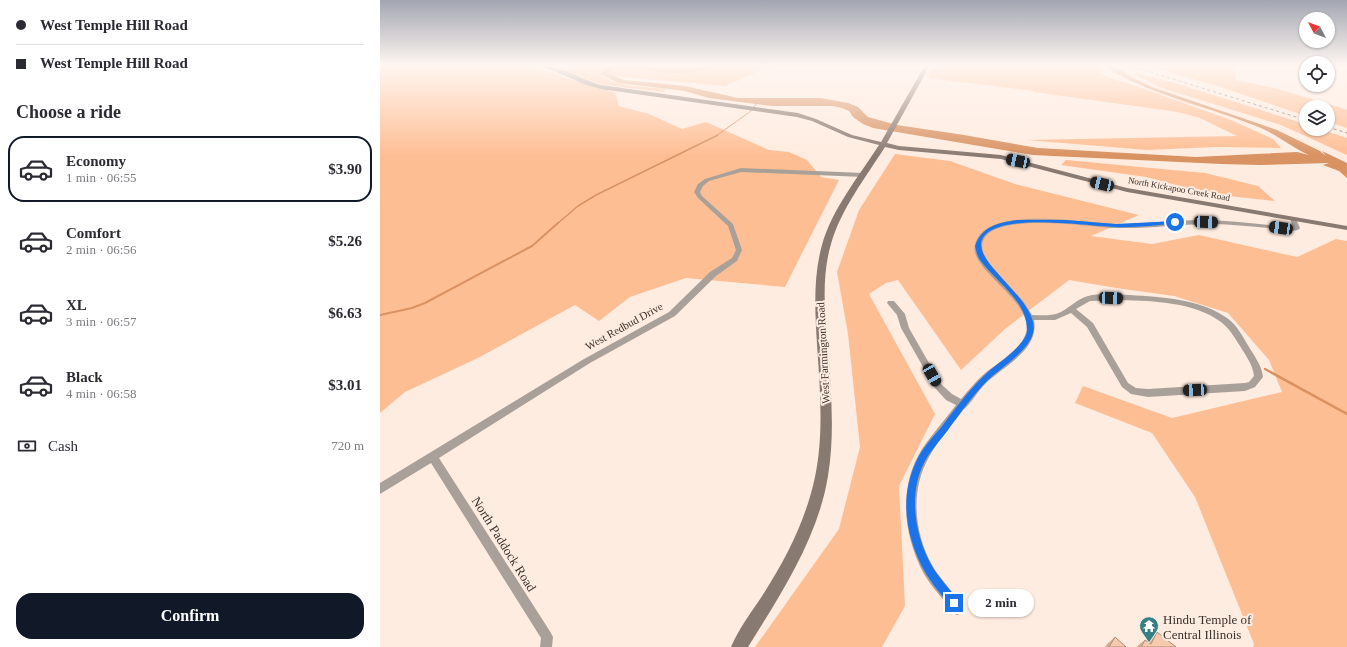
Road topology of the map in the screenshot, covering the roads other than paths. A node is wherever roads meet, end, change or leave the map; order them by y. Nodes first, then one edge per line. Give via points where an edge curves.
1 (660, 95) edge
2 (912, 95) edge
3 (885, 142) junction
4 (864, 175) junction
5 (1293, 219) junction
6 (1347, 228) edge
7 (891, 303) dead end
8 (1071, 309) junction
9 (1029, 318) junction
10 (962, 405) junction
11 (433, 457) junction
12 (380, 489) edge
13 (957, 609) dead end
14 (546, 647) edge
15 (739, 647) edge

1 - 3 main road, North Kickapoo Creek Road via 806,118 850,136
2 - 3 main road, West Farmington Road
3 - 4 main road, West Farmington Road
3 - 5 main road, North Kickapoo Creek Road via 919,151 1005,158 1127,190
4 - 11 street, West Redbud Drive via 741,170 707,180 700,185 697,192 700,198 731,225 739,250 735,259 713,274 672,314 587,361
4 - 15 main road, West Farmington Road via 834,225 825,246 820,272 827,428 824,469 818,497 792,561
5 - 6 main road, North Kickapoo Creek Road
5 - 9 street via 1296,229 1198,222 1124,226 1066,222 999,224 983,234 978,252 1020,302
7 - 10 street via 901,314 905,328 938,386
8 - 8 street via 1084,300 1097,298 1159,301 1205,310 1230,325 1257,365 1259,377 1252,385 1245,387 1148,393 1134,391 1122,381 1090,326
8 - 9 street via 1055,317
9 - 10 street via 1028,339 980,383
10 - 13 street via 920,462 910,500 917,544 929,570
11 - 12 street, West Redbud Drive
11 - 14 street, North Paddock Road via 547,637

